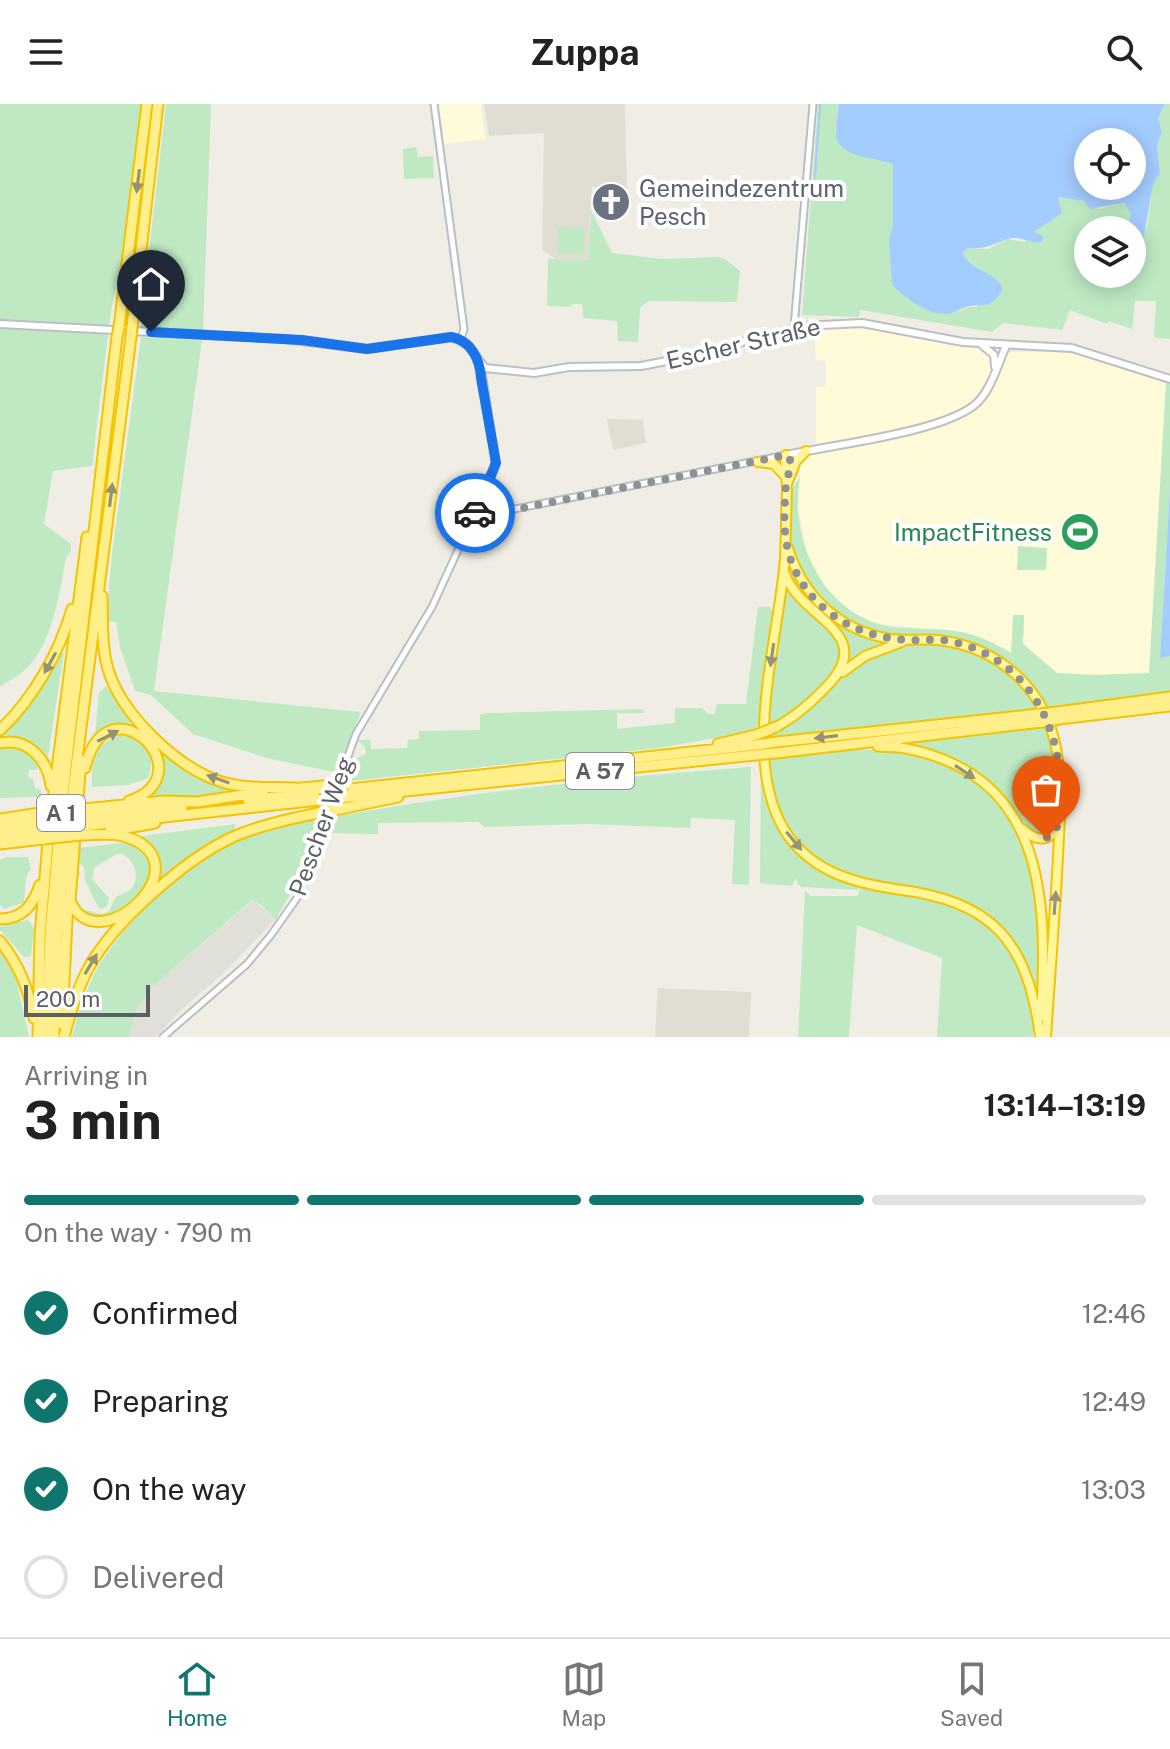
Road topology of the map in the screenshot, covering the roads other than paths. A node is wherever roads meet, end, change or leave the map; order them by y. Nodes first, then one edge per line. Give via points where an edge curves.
1 (147, 104) edge
2 (158, 104) edge
3 (434, 104) edge
4 (813, 104) edge
5 (0, 324) edge
6 (794, 327) junction
7 (461, 339) junction
8 (980, 344) junction
9 (1006, 346) junction
10 (481, 365) junction
11 (995, 371) junction
12 (1170, 379) edge
13 (106, 424) junction
14 (806, 451) junction
15 (786, 455) junction
16 (758, 462) junction
17 (786, 480) junction
18 (473, 518) junction
19 (786, 540) junction
20 (84, 563) junction
21 (784, 569) junction
22 (101, 572) junction
23 (910, 640) junction
24 (824, 690) junction
25 (1170, 697) edge
26 (1170, 706) edge
27 (1059, 716) junction
28 (82, 718) junction
29 (1040, 718) junction
30 (776, 727) joint
31 (0, 730) edge
32 (0, 743) edge
33 (756, 745) junction
34 (831, 747) junction
35 (898, 747) joint
36 (777, 748) junction
37 (444, 787) junction
38 (295, 788) junction
39 (342, 791) junction
40 (321, 793) junction
41 (108, 806) junction
42 (1060, 809) junction
43 (0, 811) edge
44 (31, 814) junction
45 (1012, 817) junction
46 (82, 818) junction
47 (0, 819) edge
48 (46, 822) junction
49 (0, 827) edge
50 (0, 835) edge
51 (74, 844) junction
52 (0, 845) edge
53 (45, 870) junction
54 (0, 919) edge
55 (0, 941) edge
56 (37, 1037) edge
57 (46, 1037) edge
58 (54, 1037) edge
59 (63, 1037) edge
60 (163, 1037) edge
61 (1042, 1037) edge

1 -> 13 highway, A 1
22 -> 2 highway, A 1
3 - 7 street via 464,329
4 - 6 street
5 - 7 main road via 293,339 367,349
6 - 8 main road, Escher Straße via 862,323
6 - 10 main road, Escher Straße via 650,365 534,373
7 - 10 main road
8 - 9 main road, Escher Straße
8 - 11 main road via 994,355
9 - 11 main road
9 - 12 main road, Escher Straße via 1072,348
10 - 18 street, Pescher Weg via 495,456 494,471
11 - 14 main road via 982,397 961,415
13 - 20 highway
13 - 57 highway, A 1 via 64,778
14 - 15 main road
14 - 17 highway
15 - 16 street
15 - 17 highway
16 - 17 highway via 776,465
16 - 18 street
17 - 19 highway
18 - 60 street, Pescher Weg via 432,607 353,740 292,906 247,964
19 - 21 highway
19 - 23 highway via 800,580 830,613 865,632
20 -> 31 highway via 51,661
20 - 48 highway
21 - 24 highway via 790,585 845,648 843,667
21 -> 61 highway via 765,746 765,777 777,816 802,851 838,875 942,897 990,922 1021,961
22 - 28 highway, A 1
38 -> 22 highway via 222,782 191,767 144,726 108,670
23 - 24 highway via 865,656
23 - 42 highway via 940,640 975,649 999,661 1027,686 1052,731
24 - 30 highway
25 - 27 highway, A 57
26 - 27 highway, A 57
27 - 29 highway, A 57, bridge
28 - 46 highway
28 - 58 highway, A 1 via 57,934
29 - 34 highway, A 57
29 -> 36 highway, A 57
30 - 33 highway, bridge
32 - 48 highway via 21,744 40,758 50,778
33 - 36 highway, A 57, bridge
33 - 37 highway, A 57
33 - 39 highway, A 57
34 - 35 highway
34 - 36 highway, A 57
35 -> 45 highway via 958,767
37 - 39 highway, A 57
59 -> 37 highway, bridge via 82,981 101,948 149,898 206,851 235,836 318,813
38 - 40 highway
38 - 41 highway via 197,802
39 - 40 highway, bridge
39 - 40 highway, A 57, bridge
40 - 46 highway, A 57
40 - 46 highway, A 57 via 209,812
41 - 46 highway
46 -> 41 highway via 86,760 98,739 115,730 134,731 154,747 157,775 142,795
42 - 45 highway via 1055,831 1043,839 1028,834
61 -> 42 highway
43 - 44 highway
44 - 47 highway
44 - 48 highway
45 - 61 highway via 1030,849 1043,915
46 - 48 highway, A 57, bridge
46 - 48 highway, bridge
46 - 51 highway
46 - 51 highway via 145,846 155,863 151,886 113,921 83,918 70,901
48 - 49 highway, A 57
48 - 50 highway, A 57
48 - 52 highway via 18,842
48 - 53 highway
51 - 59 highway
53 - 54 highway via 26,910
53 - 56 highway
55 - 56 highway via 26,988

